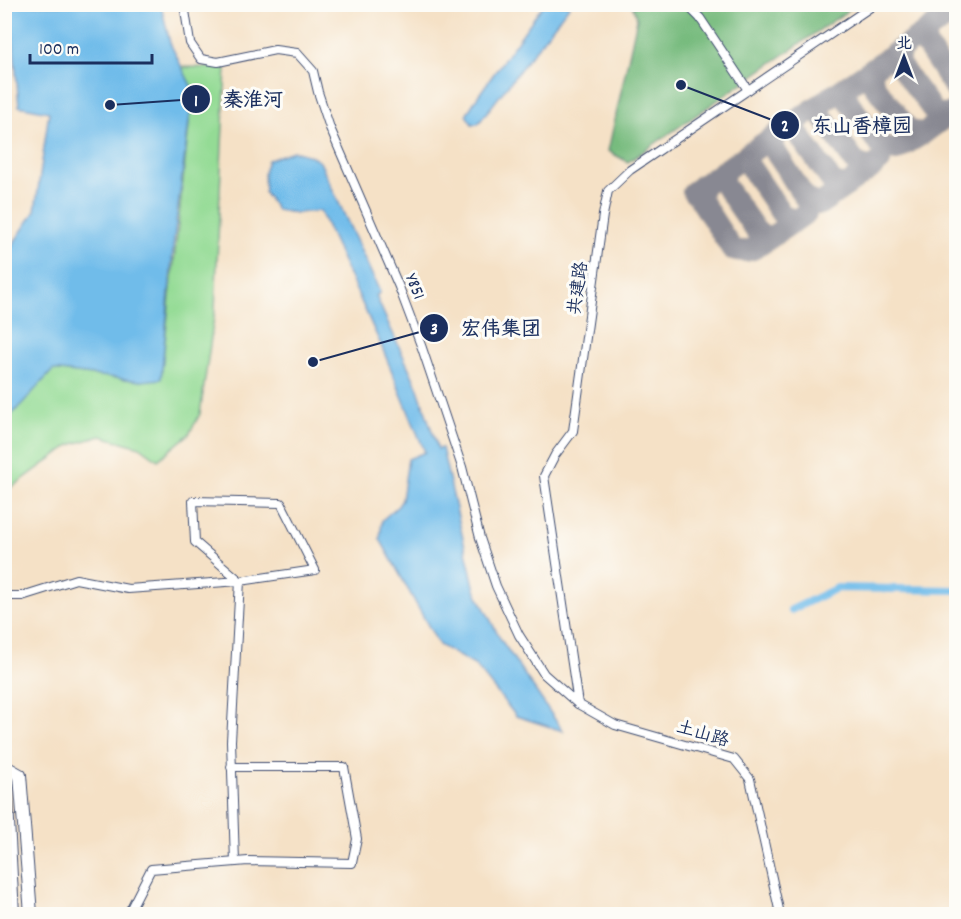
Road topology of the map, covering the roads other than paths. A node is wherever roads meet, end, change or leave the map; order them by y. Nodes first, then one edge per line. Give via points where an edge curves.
1 (184, 4) edge
2 (686, 4) edge
3 (875, 4) edge
4 (748, 90) junction
5 (240, 581) junction
6 (4, 596) edge
7 (578, 704) junction
8 (4, 766) edge
9 (231, 767) junction
10 (4, 783) edge
11 (235, 862) junction
12 (13, 915) edge
13 (31, 915) edge
14 (132, 915) edge
15 (780, 915) edge

1 - 7 street, Y851 via 189,43 201,59 218,62 276,50 297,53 313,71 330,128 422,348 496,586 519,635 544,674
2 - 4 street via 700,18
3 - 4 street, 共建路
4 - 7 street, 共建路 via 630,170 608,191 573,431 544,476
5 - 5 street via 195,542 193,501 281,503 315,570
5 - 6 street via 128,589 76,579 22,596
5 - 9 street
7 - 15 street, 土山路 via 615,725 734,759 750,779
8 - 13 main road via 20,775
9 - 11 street
9 - 11 street via 344,767 357,839 352,863
10 - 12 main road
11 - 14 street via 151,869 130,910

